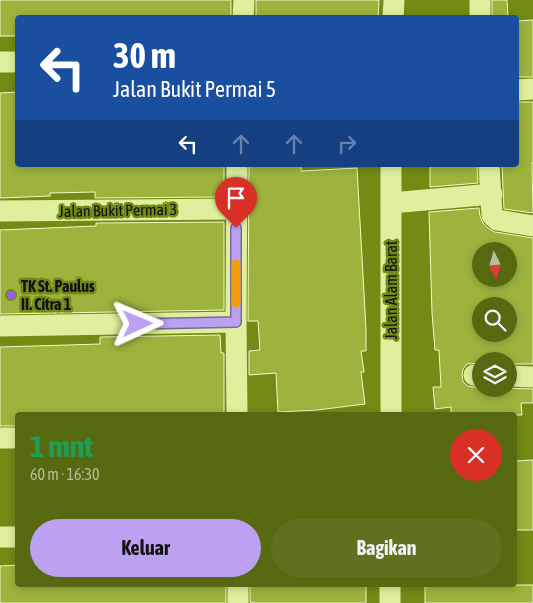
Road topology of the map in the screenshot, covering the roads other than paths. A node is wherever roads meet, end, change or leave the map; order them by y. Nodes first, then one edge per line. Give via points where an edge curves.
1 (244, 0) edge
2 (394, 0) edge
3 (480, 0) edge
4 (244, 15) edge
5 (393, 15) edge
6 (480, 15) edge
7 (0, 62) edge
8 (15, 62) edge
9 (533, 89) edge
10 (519, 90) edge
11 (237, 167) edge
12 (391, 167) edge
13 (489, 167) edge
14 (492, 194) junction
15 (391, 204) junction
16 (237, 209) junction
17 (0, 211) edge
18 (533, 226) edge
19 (236, 322) junction
20 (0, 326) edge
21 (517, 376) edge
22 (533, 376) edge
23 (237, 412) edge
24 (391, 412) edge
25 (0, 438) edge
26 (15, 438) edge
27 (0, 537) edge
28 (15, 537) edge
29 (238, 587) edge
30 (390, 587) edge
31 (238, 603) edge
32 (390, 603) edge

1 - 4 street
2 - 5 street
3 - 6 street
7 - 8 street
9 - 10 street
11 - 16 street
12 - 15 street, Jalan Alam Barat
13 - 14 street
14 - 15 street
14 - 18 street via 492,215 497,220
15 - 24 street, Jalan Alam Barat
16 - 17 street, Jalan Bukit Permai 3
16 - 19 street
19 - 20 street
19 - 23 street
21 - 22 street
25 - 26 street
27 - 28 street
29 - 31 street
30 - 32 street

